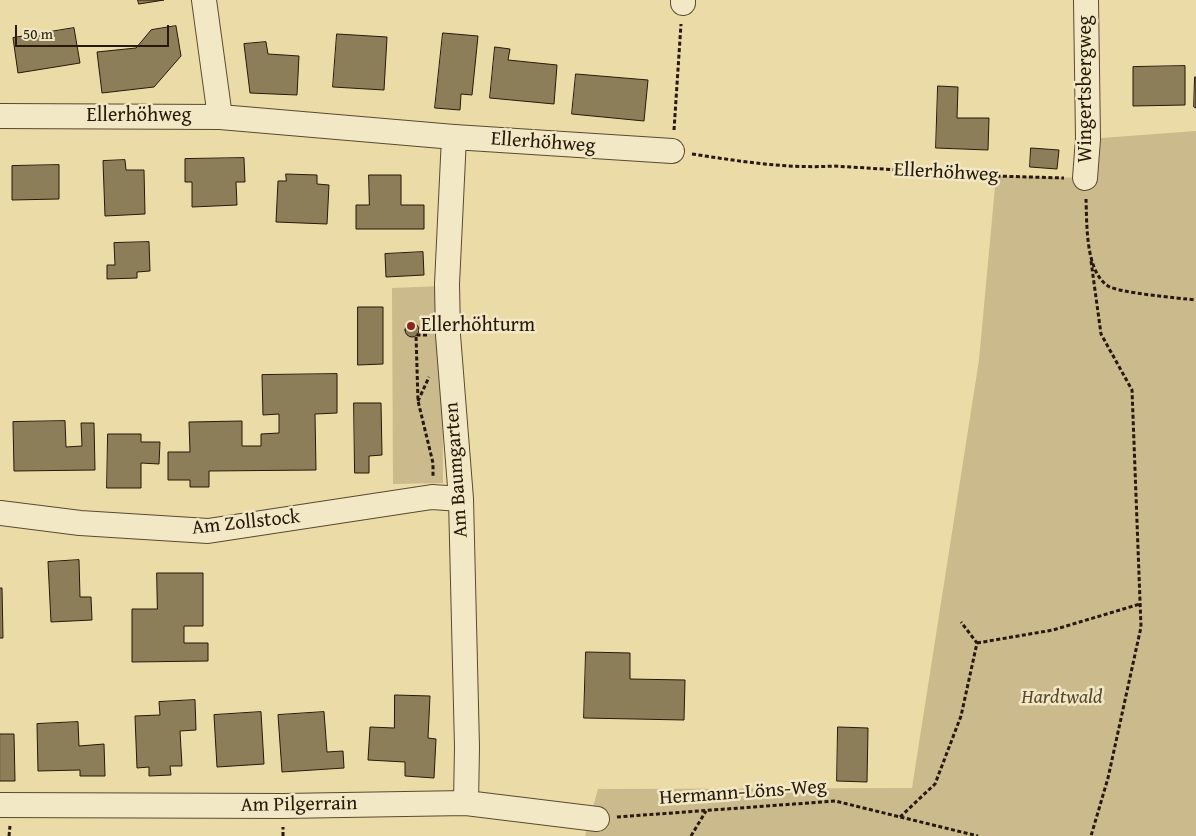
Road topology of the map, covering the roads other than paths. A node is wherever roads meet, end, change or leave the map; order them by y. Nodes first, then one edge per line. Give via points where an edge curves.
1 (204, 0) edge
2 (1086, 0) edge
3 (0, 116) edge
4 (220, 117) junction
5 (454, 137) junction
6 (672, 151) road end
7 (1085, 178) road end
8 (461, 499) junction
9 (0, 513) edge
10 (466, 803) junction
11 (0, 806) edge
12 (596, 819) road end

1 - 4 street
2 - 7 street, Wingertsbergweg via 1088,139
3 - 4 street, Ellerhöhweg
4 - 5 street, Ellerhöhweg
5 - 6 street, Ellerhöhweg
5 - 8 street, Am Baumgarten via 447,284
8 - 9 street, Am Zollstock via 432,497 208,531 80,523
8 - 10 street, Am Baumgarten
10 - 11 street, Am Pilgerrain
10 - 12 street, Am Pilgerrain

